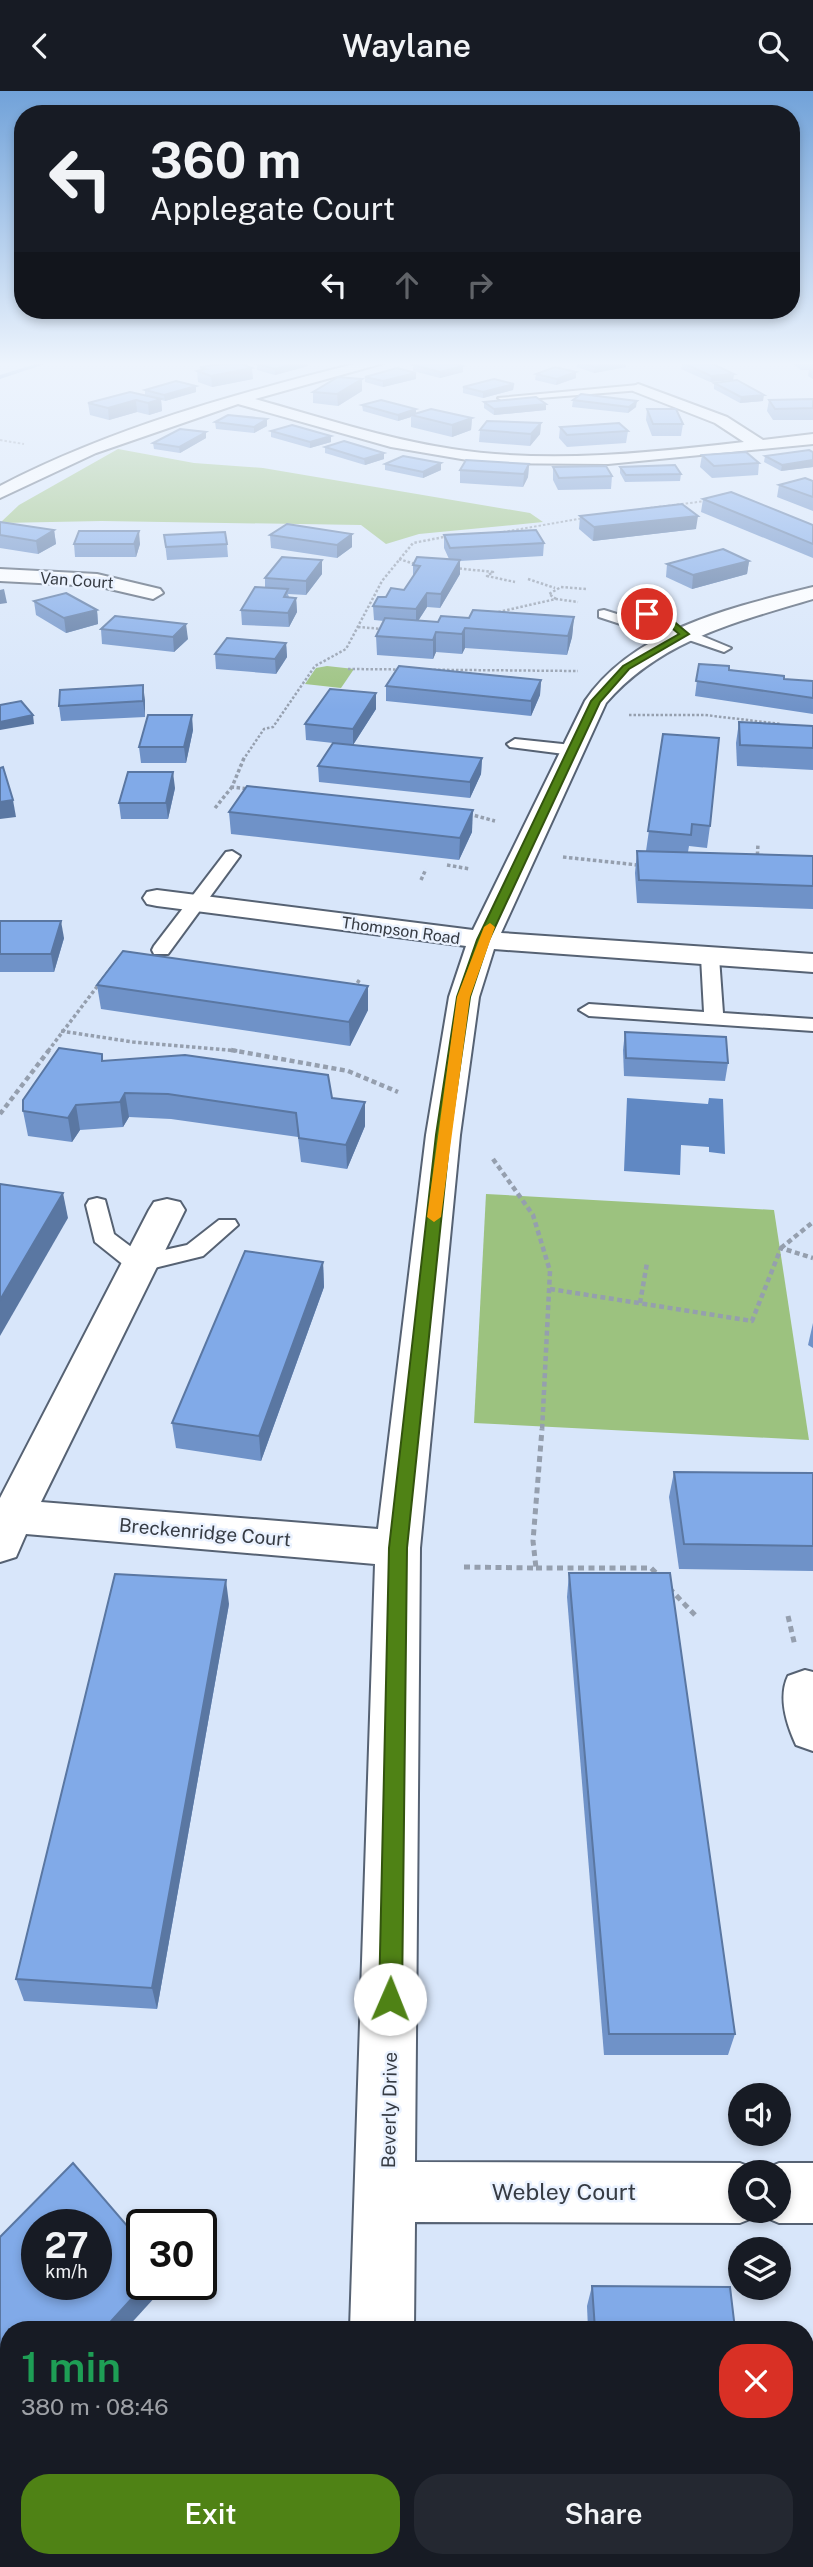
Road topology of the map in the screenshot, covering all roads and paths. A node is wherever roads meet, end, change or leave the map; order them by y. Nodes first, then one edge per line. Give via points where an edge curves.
1 (30, 479) edge
2 (0, 493) edge
3 (712, 501) edge
4 (640, 509) edge
5 (590, 517) edge
6 (492, 533) edge
7 (452, 536) edge
8 (399, 559) junction
9 (424, 566) edge
10 (452, 568) edge
11 (0, 575) edge
12 (528, 579) dead end
13 (516, 582) dead end
14 (555, 589) junction
15 (153, 593) dead end
16 (592, 593) dead end
17 (813, 593) edge
18 (555, 600) junction
19 (586, 600) dead end
20 (625, 606) dead end
21 (486, 614) edge
22 (604, 614) dead end
23 (358, 627) junction
24 (394, 629) edge
25 (685, 634) junction
26 (724, 648) dead end
27 (348, 669) dead end
28 (579, 671) dead end
29 (626, 715) dead end
30 (782, 724) edge
31 (515, 744) dead end
32 (572, 750) junction
33 (232, 787) junction
34 (260, 790) edge
35 (215, 808) dead end
36 (462, 812) edge
37 (495, 821) dead end
38 (758, 844) dead end
39 (232, 856) dead end
40 (562, 857) dead end
41 (447, 866) edge
42 (651, 866) edge
43 (756, 867) edge
44 (426, 869) dead end
45 (470, 869) dead end
46 (421, 880) dead end
47 (157, 898) dead end
48 (197, 903) junction
49 (483, 940) junction
50 (161, 950) dead end
51 (710, 957) junction
52 (118, 962) edge
53 (813, 963) edge
54 (360, 979) dead end
55 (352, 991) edge
56 (589, 1010) dead end
57 (714, 1019) junction
58 (813, 1025) edge
59 (61, 1031) junction
60 (398, 1092) dead end
61 (0, 1114) edge
62 (493, 1159) dead end
63 (97, 1205) dead end
64 (167, 1210) dead end
65 (813, 1222) edge
66 (227, 1225) dead end
67 (781, 1248) junction
68 (813, 1258) edge
69 (647, 1263) dead end
70 (138, 1265) junction
71 (550, 1289) junction
72 (640, 1303) junction
73 (6, 1530) edge
74 (398, 1548) junction
75 (464, 1567) dead end
76 (536, 1568) junction
77 (695, 1615) dead end
78 (387, 2192) junction
79 (728, 2193) edge
80 (791, 2193) edge
81 (813, 2193) edge
82 (382, 2321) edge

1 - 2 street
3 - 4 path
5 - 6 path
7 - 8 path via 413,543
8 - 9 path
8 - 23 path
10 - 13 path via 494,572 487,576
11 - 15 street, Van Court via 97,580
12 - 14 path
14 - 16 path via 575,587
14 - 18 path via 549,594
17 - 25 street, Beverly Drive
18 - 19 path
18 - 21 path
20 - 25 lane via 669,622
22 - 25 lane via 650,629
23 - 24 path
23 - 33 path via 346,649 314,666 273,727 264,729 240,765
25 - 26 lane
25 - 32 street, Beverly Drive via 650,651 607,686
27 - 28 path
29 - 30 path via 705,715
31 - 32 lane
32 - 49 street, Beverly Drive
33 - 34 path
33 - 35 path
36 - 37 path
38 - 43 path
39 - 48 lane
40 - 42 path
41 - 45 path
44 - 46 path
47 - 48 street, Thompson Road
48 - 49 street, Thompson Road
48 - 50 lane
49 - 51 street, Thompson Road
49 - 74 street, Beverly Drive via 464,997 443,1135
51 - 53 street, Thompson Road
51 - 57 lane
52 - 59 path
54 - 55 path
56 - 57 lane
57 - 58 lane
59 - 60 path via 227,1049 348,1071
59 - 61 path
62 - 71 path via 533,1215 550,1271
63 - 70 lane via 103,1237
64 - 70 street, Breckenridge Court
65 - 67 path
66 - 70 lane via 195,1251
67 - 68 path
67 - 72 path via 752,1321
69 - 72 path
70 - 73 street, Breckenridge Court
71 - 72 path
71 - 76 path via 533,1541
73 - 74 street, Breckenridge Court
74 - 78 street, Beverly Drive
75 - 76 path
76 - 77 path via 651,1567
78 - 79 street, Webley Court
78 - 82 street, Beverly Drive
80 - 81 street

